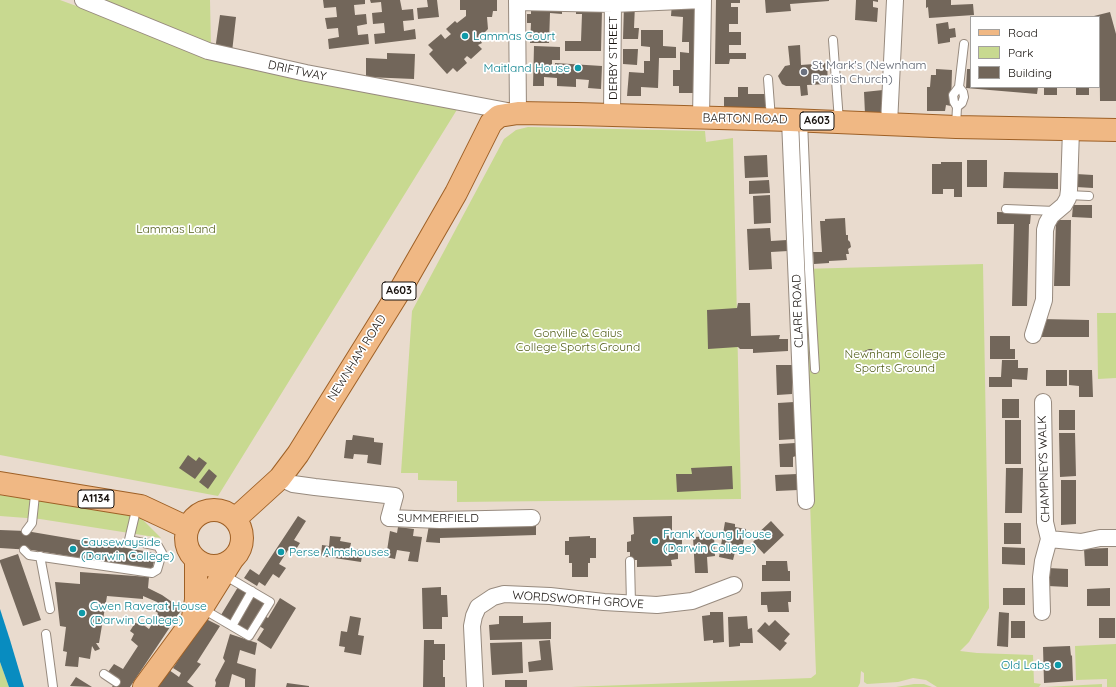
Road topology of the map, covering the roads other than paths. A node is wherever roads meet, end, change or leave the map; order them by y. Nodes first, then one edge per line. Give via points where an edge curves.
1 (83, 0) edge
2 (703, 0) edge
3 (896, 0) edge
4 (517, 1) edge
5 (613, 2) edge
6 (833, 40) dead end
7 (964, 44) dead end
8 (768, 78) dead end
9 (518, 113) junction
10 (612, 115) junction
11 (957, 117) junction
12 (701, 118) junction
13 (788, 120) junction
14 (839, 122) junction
15 (889, 124) junction
16 (1071, 130) junction
17 (1116, 130) edge
18 (1068, 195) junction
19 (1089, 196) dead end
20 (1006, 209) dead end
21 (1057, 211) junction
22 (1033, 335) dead end
23 (815, 369) dead end
24 (1043, 402) dead end
25 (280, 478) junction
26 (0, 484) edge
27 (35, 495) dead end
28 (806, 501) dead end
29 (137, 505) junction
30 (532, 518) dead end
31 (234, 520) junction
32 (188, 528) junction
33 (26, 531) dead end
34 (1116, 538) edge
35 (1049, 540) junction
36 (24, 550) dead end
37 (40, 556) junction
38 (196, 560) junction
39 (630, 561) dead end
40 (227, 568) junction
41 (734, 585) dead end
42 (252, 591) junction
43 (631, 604) junction
44 (50, 609) dead end
45 (1042, 612) dead end
46 (197, 614) junction
47 (232, 626) junction
48 (46, 634) dead end
49 (104, 674) dead end
50 (116, 682) dead end
51 (53, 687) edge
52 (144, 687) edge
53 (475, 687) edge

1 - 9 street, DRIFTWAY via 208,51 306,73
2 - 5 street
2 - 12 street
3 - 15 street
4 - 5 street
4 - 9 street
5 - 10 street, DERBY STREET
6 - 14 lane
7 - 11 lane via 959,86 964,97
8 - 13 lane
9 - 10 main road, BARTON ROAD / A603
9 - 25 main road, NEWNHAM ROAD / A603 via 499,116 491,123 456,192 402,287 298,454
10 - 12 main road, BARTON ROAD / A603
11 - 15 main road, BARTON ROAD / A603
11 - 16 main road, BARTON ROAD / A603
12 - 13 main road, BARTON ROAD / A603
13 - 14 main road, BARTON ROAD / A603
13 - 23 lane via 809,269
13 - 28 street, CLARE ROAD
14 - 15 main road, BARTON ROAD / A603
16 - 17 main road, BARTON ROAD / A603
16 - 18 street
18 - 19 lane
18 - 21 street via 1064,205
20 - 21 lane
21 - 22 street via 1051,216 1045,230 1044,300
24 - 35 street, CHAMPNEYS WALK via 1045,522
25 - 30 street, SUMMERFIELD via 293,484 397,496 389,518
25 - 31 main road, NEWNHAM ROAD / A603
26 - 29 main road, A1134
27 - 33 lane via 32,523
29 - 32 main road, A1134
29 - 37 lane via 129,540 158,546 162,553 157,570 152,572
31 - 32 main road via 218,510 206,511 191,521
31 - 40 main road via 239,525 241,542
32 - 38 main road via 185,535 186,543
34 - 35 street, CHAMPNEYS WALK via 1081,542
35 - 45 street via 1041,577
36 - 37 lane via 29,555
37 - 44 lane
38 - 40 main road via 206,565 221,565
38 - 46 main road
39 - 43 lane
40 - 42 lane
40 - 46 main road
41 - 43 street, WORDSWORTH GROVE via 692,601 657,605
42 - 47 lane
42 - 47 lane via 270,602 249,636
43 - 53 street, WORDSWORTH GROVE via 504,594 493,597 478,607 472,626
46 - 47 lane
46 - 52 main road
48 - 51 lane
49 - 50 lane

